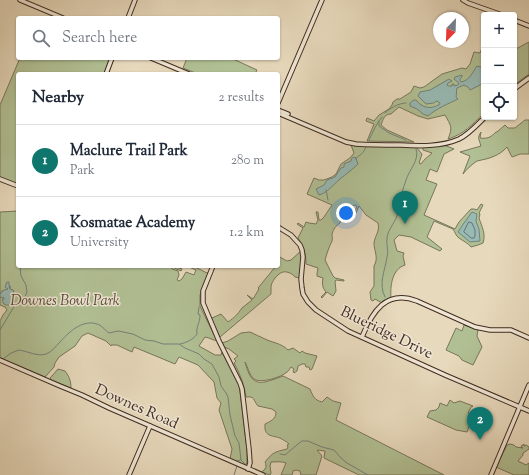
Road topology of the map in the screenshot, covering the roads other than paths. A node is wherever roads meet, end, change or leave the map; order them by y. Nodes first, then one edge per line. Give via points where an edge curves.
1 (15, 0) edge
2 (20, 0) edge
3 (135, 0) edge
4 (322, 0) edge
5 (463, 0) edge
6 (493, 12) edge
7 (53, 16) edge
8 (58, 16) edge
9 (129, 16) edge
10 (517, 21) edge
11 (529, 26) edge
12 (111, 60) edge
13 (156, 60) edge
14 (162, 60) edge
15 (107, 72) edge
16 (184, 72) edge
17 (189, 72) edge
18 (529, 77) edge
19 (517, 84) edge
20 (517, 87) edge
21 (280, 98) edge
22 (280, 112) edge
23 (280, 112) edge
24 (481, 119) edge
25 (481, 119) edge
26 (0, 179) edge
27 (16, 185) edge
28 (280, 229) edge
29 (212, 268) edge
30 (362, 336) junction
31 (529, 338) edge
32 (0, 360) edge
33 (529, 385) edge
34 (519, 408) junction
35 (529, 412) edge
36 (150, 426) junction
37 (248, 469) junction
38 (130, 475) edge
39 (263, 475) edge
40 (491, 475) edge

1 - 7 main road
2 - 8 main road
3 - 9 main road
4 - 21 main road
5 - 6 main road
10 - 11 main road
12 - 15 main road
13 - 16 main road
14 - 17 main road
18 - 19 main road
18 - 20 main road
22 - 24 main road via 345,140 357,142 441,142 463,134
23 - 25 main road via 341,140 356,144 418,146 447,143 468,133
26 - 27 main road
28 - 30 main road, Blueridge Drive via 291,235 302,250 301,283 308,302 339,325
29 - 37 main road via 203,291 203,303 242,389 250,463
30 - 31 main road via 377,309 388,301 408,298 475,327 510,330
30 - 34 main road, Blueridge Drive
32 - 36 main road, Downes Road
33 - 34 main road
34 - 35 main road, Blueridge Drive
34 - 40 main road
36 - 37 main road, Downes Road
36 - 38 main road
37 - 39 main road, Downes Road

